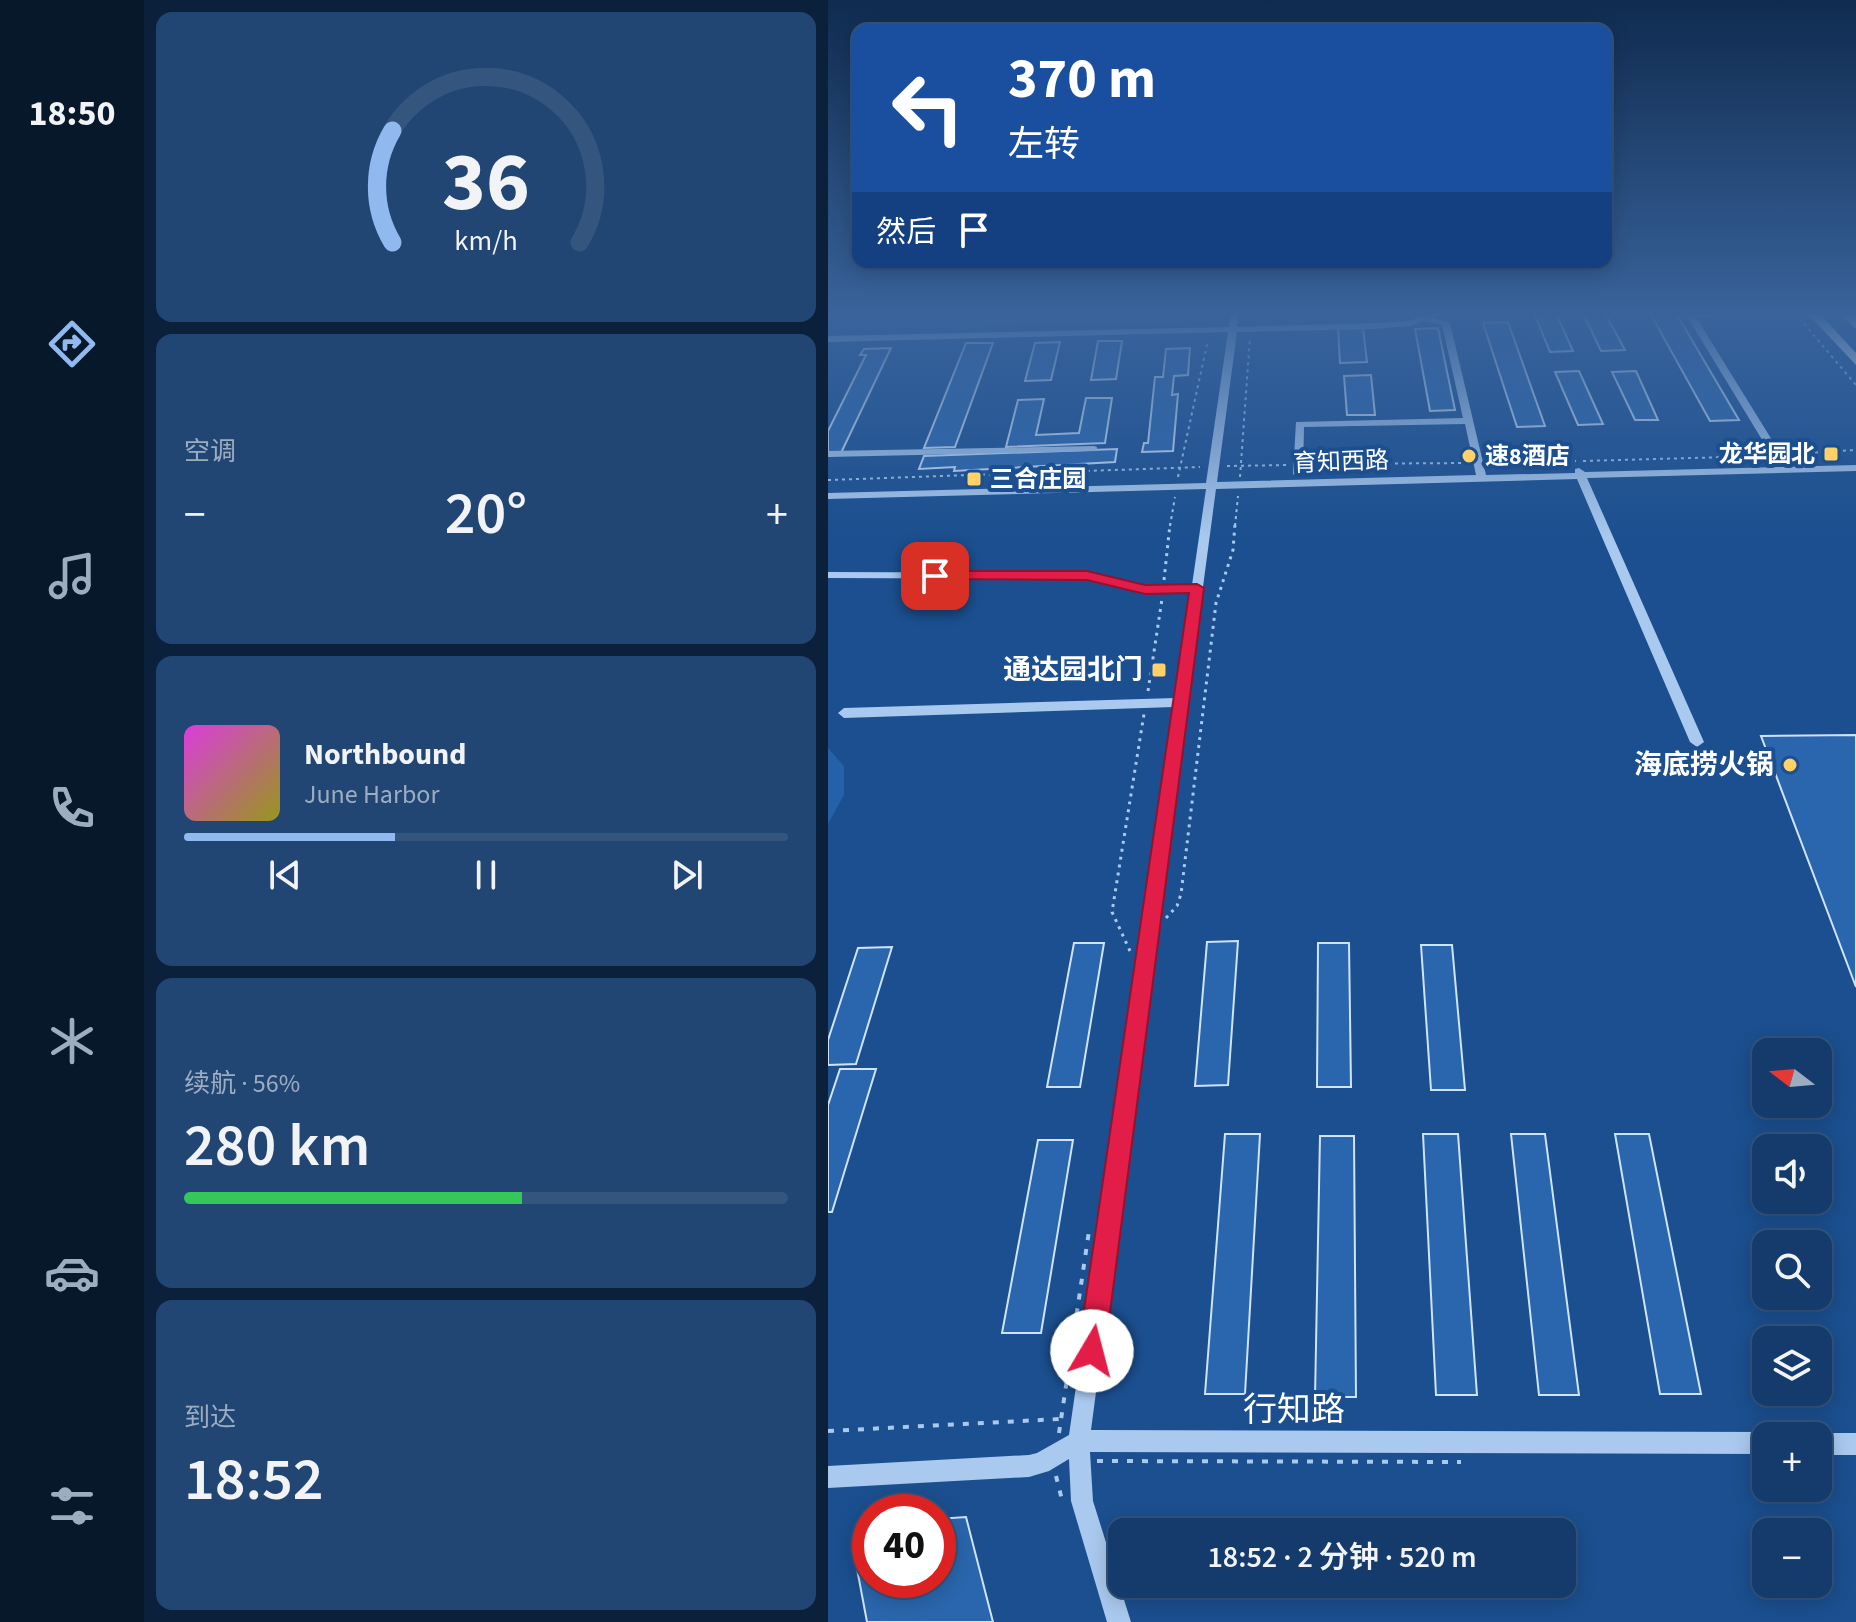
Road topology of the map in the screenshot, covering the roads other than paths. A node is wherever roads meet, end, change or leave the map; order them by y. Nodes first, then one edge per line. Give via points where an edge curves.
1 (1225, 389) edge
2 (1461, 389) edge
3 (1735, 389) edge
4 (1468, 421) junction
5 (1094, 449) dead end
6 (828, 454) edge
7 (1778, 458) junction
8 (1856, 459) edge
9 (1856, 468) edge
10 (1298, 469) junction
11 (1480, 470) junction
12 (1579, 471) junction
13 (1212, 481) junction
14 (828, 483) edge
15 (828, 496) edge
16 (828, 575) edge
17 (1197, 588) junction
18 (1181, 702) junction
19 (844, 713) dead end
20 (1697, 742) dead end
21 (1079, 1441) junction
22 (1752, 1443) edge
23 (1832, 1444) edge
24 (1856, 1444) edge
25 (828, 1477) edge
26 (1119, 1622) edge

1 - 13 street
2 - 4 street
3 - 7 street
4 - 10 street via 1299,424
4 - 11 street
5 - 6 street
7 - 8 street, 育知西路
7 - 12 street, 育知西路
9 - 12 street, 育知西路
10 - 11 street, 育知西路
10 - 13 street, 育知西路
11 - 12 street, 育知西路
11 - 13 street, 育知西路
12 - 20 street
13 - 14 street, 育知西路
13 - 15 street, 育知西路
13 - 17 street
16 - 17 street via 1087,576 1145,590
17 - 18 street
18 - 19 street
18 - 21 street
21 - 22 street, 行知路
21 - 25 street, 行知路 via 1035,1465
21 - 26 street via 1082,1501
23 - 24 street

